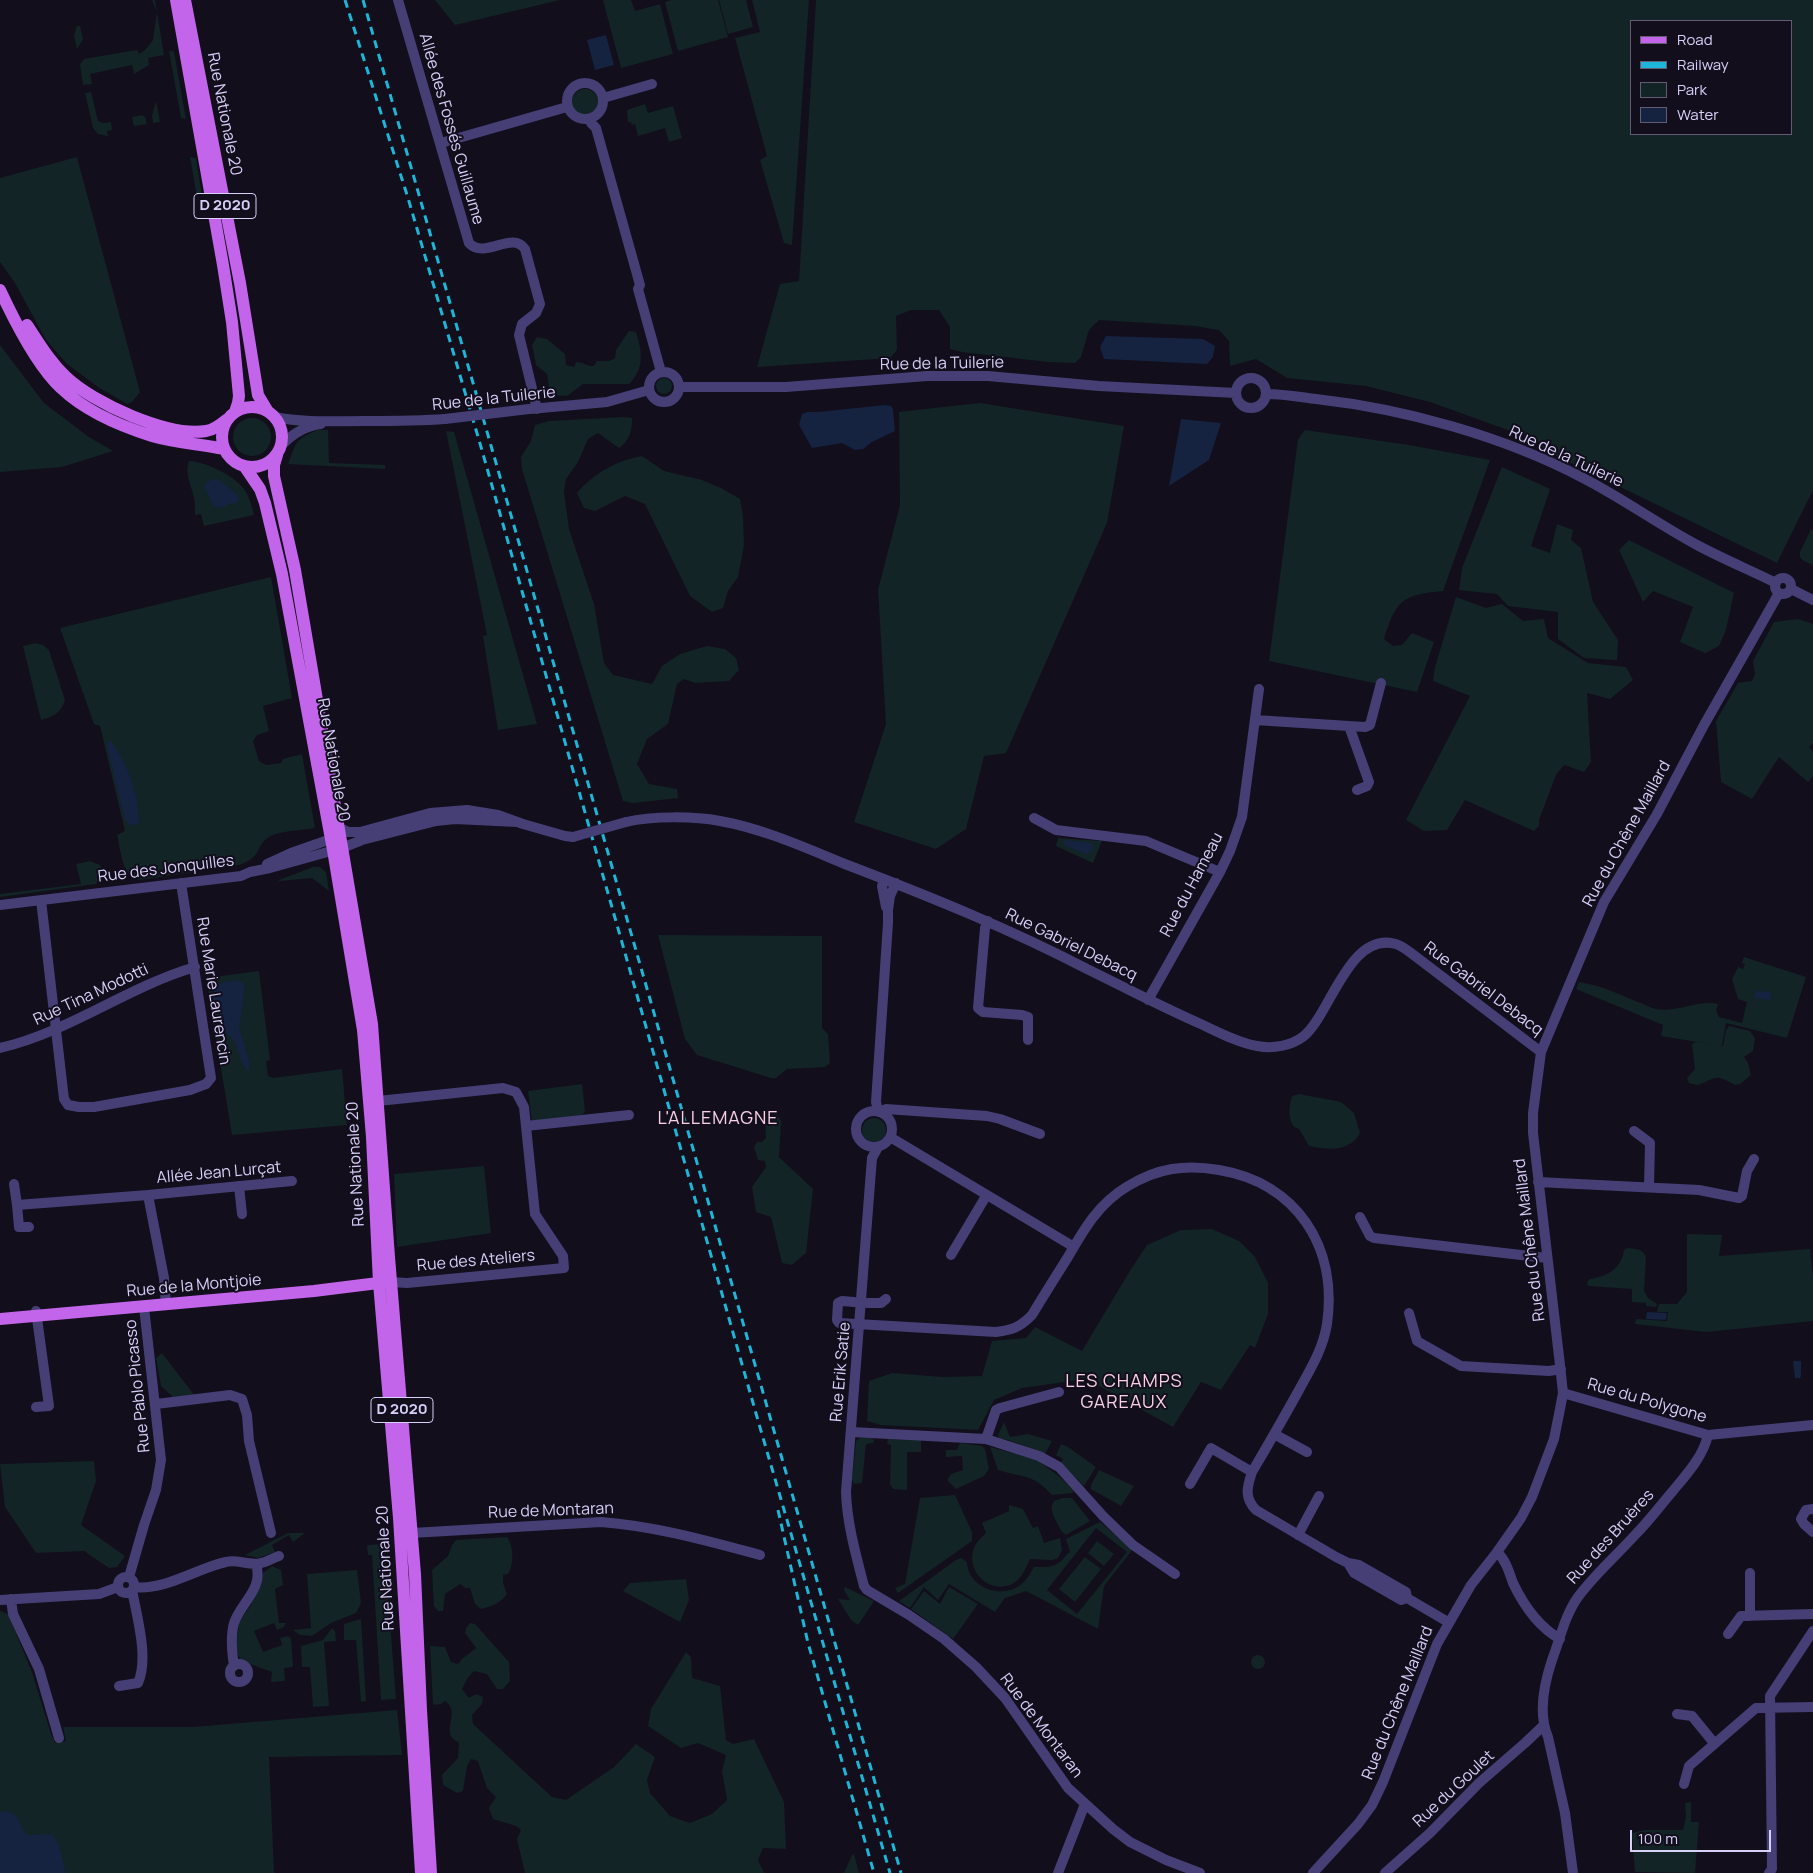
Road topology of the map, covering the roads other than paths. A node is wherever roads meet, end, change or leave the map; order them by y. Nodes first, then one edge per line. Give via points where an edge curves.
1 (176, 0) edge
2 (185, 0) edge
3 (398, 0) edge
4 (652, 84) dead end
5 (603, 98) junction
6 (567, 107) junction
7 (590, 121) junction
8 (441, 143) junction
9 (0, 283) edge
10 (0, 290) edge
11 (661, 372) junction
12 (679, 387) junction
13 (649, 390) junction
14 (1236, 393) junction
15 (1267, 394) junction
16 (533, 409) junction
17 (271, 413) junction
18 (230, 416) junction
19 (339, 421) junction
20 (172, 428) junction
21 (174, 441) junction
22 (224, 449) junction
23 (279, 451) junction
24 (245, 467) junction
25 (1777, 588) junction
26 (1813, 600) edge
27 (1381, 683) dead end
28 (1259, 690) dead end
29 (1255, 720) junction
30 (1349, 726) junction
31 (1357, 790) dead end
32 (1034, 818) dead end
33 (517, 822) junction
34 (336, 838) junction
35 (250, 872) junction
36 (1220, 872) junction
37 (884, 879) junction
38 (181, 883) junction
39 (896, 883) junction
40 (41, 900) junction
41 (0, 905) edge
42 (888, 910) junction
43 (988, 921) junction
44 (194, 967) junction
45 (1148, 1000) junction
46 (55, 1030) junction
47 (1028, 1040) dead end
48 (0, 1048) edge
49 (1541, 1052) junction
50 (378, 1102) junction
51 (876, 1109) junction
52 (898, 1110) junction
53 (629, 1115) dead end
54 (890, 1121) junction
55 (526, 1126) junction
56 (1634, 1131) dead end
57 (1040, 1134) dead end
58 (890, 1138) junction
59 (873, 1147) junction
60 (1754, 1159) dead end
61 (292, 1181) dead end
62 (1538, 1182) junction
63 (14, 1184) dead end
64 (239, 1186) junction
65 (1649, 1187) junction
66 (148, 1195) junction
67 (986, 1196) junction
68 (17, 1205) junction
69 (242, 1214) dead end
70 (1360, 1217) dead end
71 (29, 1227) dead end
72 (1074, 1247) junction
73 (951, 1255) dead end
74 (1547, 1258) junction
75 (385, 1282) junction
76 (886, 1299) dead end
77 (854, 1302) dead end
78 (867, 1303) dead end
79 (166, 1305) junction
80 (144, 1307) junction
81 (36, 1313) junction
82 (1409, 1313) dead end
83 (0, 1319) edge
84 (860, 1323) junction
85 (1561, 1369) junction
86 (1059, 1392) dead end
87 (1563, 1393) junction
88 (156, 1404) junction
89 (36, 1408) dead end
90 (1813, 1425) edge
91 (851, 1432) junction
92 (1274, 1434) junction
93 (1708, 1435) junction
94 (986, 1439) junction
95 (1306, 1452) dead end
96 (1252, 1472) junction
97 (1190, 1484) dead end
98 (1319, 1496) dead end
99 (1813, 1509) edge
100 (1813, 1532) edge
101 (271, 1533) dead end
102 (1298, 1534) junction
103 (406, 1535) junction
104 (1497, 1552) junction
105 (760, 1555) dead end
106 (278, 1556) dead end
107 (256, 1564) junction
108 (1175, 1574) dead end
109 (1750, 1574) dead end
110 (132, 1585) junction
111 (864, 1586) joint
112 (12, 1599) junction
113 (0, 1600) edge
114 (1813, 1614) edge
115 (1750, 1616) junction
116 (1448, 1622) junction
117 (1813, 1631) edge
118 (1728, 1634) dead end
119 (1560, 1639) junction
120 (234, 1666) dead end
121 (119, 1686) dead end
122 (1813, 1706) edge
123 (1769, 1708) junction
124 (1677, 1714) dead end
125 (1543, 1726) junction
126 (59, 1738) dead end
127 (1714, 1743) junction
128 (1684, 1784) dead end
129 (1085, 1804) junction
130 (420, 1873) edge
131 (431, 1873) edge
132 (1058, 1873) edge
133 (1200, 1873) edge
134 (1313, 1873) edge
135 (1385, 1873) edge
136 (1573, 1873) edge
137 (1768, 1873) edge

1 - 18 main road, Rue Nationale 20 / D 2020 via 232,322 239,396
2 - 17 main road, Rue Nationale 20 / D 2020 via 240,283 258,395
3 - 8 street, Allée des Fossés Guillaume
4 - 5 street
5 - 6 street via 593,85 582,83 571,88
5 - 7 street via 600,111
6 - 7 street via 572,116
6 - 8 street
7 - 11 street via 589,130 633,287 638,289
8 - 16 street, Allée des Fossés Guillaume via 472,246 481,250 515,242 525,249 540,304 536,313 522,324 519,335
9 - 20 main road via 48,358 66,378 99,402
10 - 21 main road via 42,367 60,388 108,419
11 - 12 street via 674,375
11 - 13 street via 652,377
12 - 13 street via 676,395 666,401 654,398
12 - 14 street, Rue de la Tuilerie via 786,387 927,376 988,376
13 - 16 street, Rue de la Tuilerie via 607,402
14 - 15 street via 1241,404 1253,409 1261,405
14 - 15 street via 1243,381 1252,378 1261,382
15 - 25 street, Rue de la Tuilerie via 1367,407 1432,421 1503,443 1582,477 1696,545
16 - 19 street, Rue de la Tuilerie, bridge via 445,420
17 - 18 main road via 250,407
17 - 19 street, Rue de la Tuilerie via 291,420
17 - 23 main road via 283,436
18 - 20 main road via 205,431
18 - 22 main road via 222,430
19 - 23 street, Rue de la Tuilerie via 302,429
20 - 21 main road
21 - 22 main road
22 - 24 main road via 232,460
23 - 24 main road via 263,466
23 - 34 main road, Rue Nationale 20 via 274,476 295,570
24 - 34 main road, Rue Nationale 20 via 265,503
25 - 26 street via 1786,594 1790,589
25 - 49 street, Rue du Chêne Maillard via 1656,814 1604,902
27 - 30 street via 1370,725
28 - 29 street, Rue du Hameau
29 - 30 street
29 - 36 street, Rue du Hameau via 1242,817
30 - 31 street via 1369,782
32 - 36 street via 1056,830 1146,841
33 - 34 street, Rue Gabriel Debacq via 454,819 362,840
33 - 34 street, Rue Gabriel Debacq via 498,814 439,811 426,818 360,836
33 - 37 street, Rue Gabriel Debacq, bridge via 573,836 626,822 671,818 718,821 758,830
34 - 35 street via 292,852
34 - 35 street, Rue des Jonquilles via 262,870
34 - 50 main road, Rue Nationale 20 via 372,1024
34 - 75 main road, Rue Nationale 20 via 364,1039
35 - 38 street, Rue des Jonquilles via 241,876
36 - 45 street, Rue du Hameau
37 - 39 street, Rue Gabriel Debacq
37 - 42 street via 882,886
38 - 40 street, Rue des Jonquilles
38 - 44 street, Rue Marie Laurencin
39 - 42 street
39 - 43 street, Rue Gabriel Debacq
40 - 41 street, Rue des Jonquilles
40 - 46 street, Rue Marie Laurencin
42 - 51 street
43 - 45 street, Rue Gabriel Debacq
43 - 47 street via 978,1008 983,1012 1028,1017
44 - 46 street, Rue Tina Modotti via 120,997
44 - 46 street, Rue Marie Laurencin via 211,1072 206,1084 190,1090 94,1106 79,1108 68,1105 64,1099
45 - 49 street, Rue Gabriel Debacq via 1249,1044 1271,1047 1286,1044 1304,1036 1313,1026 1358,957 1373,946 1388,943 1403,947
46 - 48 street, Rue Tina Modotti
49 - 62 street, Rue du Chêne Maillard via 1533,1133
50 - 55 street via 503,1088 516,1092 524,1106
50 - 75 main road, Rue Nationale 20
51 - 52 street
51 - 54 street
51 - 59 street via 864,1114 856,1130 860,1141
52 - 54 street
52 - 57 street via 987,1116
53 - 55 street
54 - 58 street
55 - 75 street, Rue des Ateliers via 535,1214 562,1256 564,1268 407,1283
56 - 65 street via 1650,1143
58 - 59 street via 885,1144
58 - 67 street
59 - 84 street, Rue Erik Satie
60 - 65 street via 1739,1198 1699,1190
61 - 64 street, Allée Jean Lurçat
62 - 65 street
62 - 74 street, Rue du Chêne Maillard
63 - 68 street
64 - 66 street, Allée Jean Lurçat
64 - 69 street
66 - 68 street, Allée Jean Lurçat
66 - 79 street
67 - 72 street
67 - 73 street
68 - 71 street via 19,1227
70 - 74 street via 1374,1238
72 - 84 street via 1032,1315 1012,1330 996,1332
72 - 92 street via 1087,1223 1127,1186 1151,1174 1174,1168 1199,1166 1237,1173 1264,1183 1296,1208 1317,1242 1328,1274 1330,1299 1321,1350
74 - 85 street, Rue du Chêne Maillard
75 - 79 main road, Rue de la Montjoie
75 - 103 main road, Rue Nationale 20 / D 2020 via 394,1444
76 - 78 street via 881,1303
77 - 84 street via 838,1303 837,1320 839,1323
79 - 80 main road, Rue de la Montjoie
80 - 81 main road, Rue de la Montjoie
80 - 88 street, Rue Pablo Picasso
81 - 83 main road, Rue de la Montjoie
81 - 89 street via 49,1406
82 - 85 street via 1417,1341 1459,1366
84 - 91 street, Rue Erik Satie
85 - 87 street, Rue du Chêne Maillard
86 - 94 street via 996,1410
87 - 93 street, Rue du Polygone
87 - 104 street, Rue du Chêne Maillard via 1554,1439 1532,1497
88 - 101 street via 230,1395 242,1399
88 - 110 street, Rue Pablo Picasso via 160,1474
90 - 93 street, Rue du Polygone
91 - 94 street
91 - 111 street, Rue Erik Satie via 846,1507
92 - 95 street
92 - 96 street
93 - 119 street, Rue des Bruères via 1706,1446 1688,1473 1577,1599
94 - 108 street via 1040,1456 1059,1467 1111,1524
96 - 97 street via 1211,1448
96 - 102 street via 1247,1490 1252,1506
98 - 102 street
99 - 100 street via 1806,1510 1801,1519
102 - 116 street via 1406,1592 1407,1598
103 - 105 street, Rue de Montaran via 609,1522 678,1533
103 - 130 main road, Rue Nationale 20 / D 2020
103 - 131 main road, Rue Nationale 20 / D 2020
104 - 116 street, Rue du Chêne Maillard
104 - 119 street via 1503,1557 1527,1606 1544,1628
106 - 107 street
107 - 110 street via 226,1562 191,1576 141,1588
107 - 120 street via 259,1578 233,1626 231,1650
109 - 115 street
110 - 112 street via 126,1593 118,1587 99,1594
110 - 121 street via 142,1644 143,1673 138,1683
111 - 129 street, Rue de Montaran via 944,1639 976,1667 1005,1698 1068,1788
112 - 113 street
112 - 126 street via 13,1614 39,1669
114 - 115 street
115 - 118 street via 1741,1616
116 - 134 street, Rue du Chêne Maillard via 1372,1804
117 - 123 street via 1770,1696
119 - 125 street, Rue des Bruères via 1548,1672 1543,1698
122 - 123 street
123 - 127 street via 1756,1708
123 - 137 street via 1772,1869
124 - 127 street via 1692,1716
125 - 135 street, Rue du Goulet via 1478,1783 1430,1833
125 - 136 street, Rue des Bruères via 1565,1813
127 - 128 street via 1689,1766
129 - 132 street
129 - 133 street, Rue de Montaran via 1130,1842

